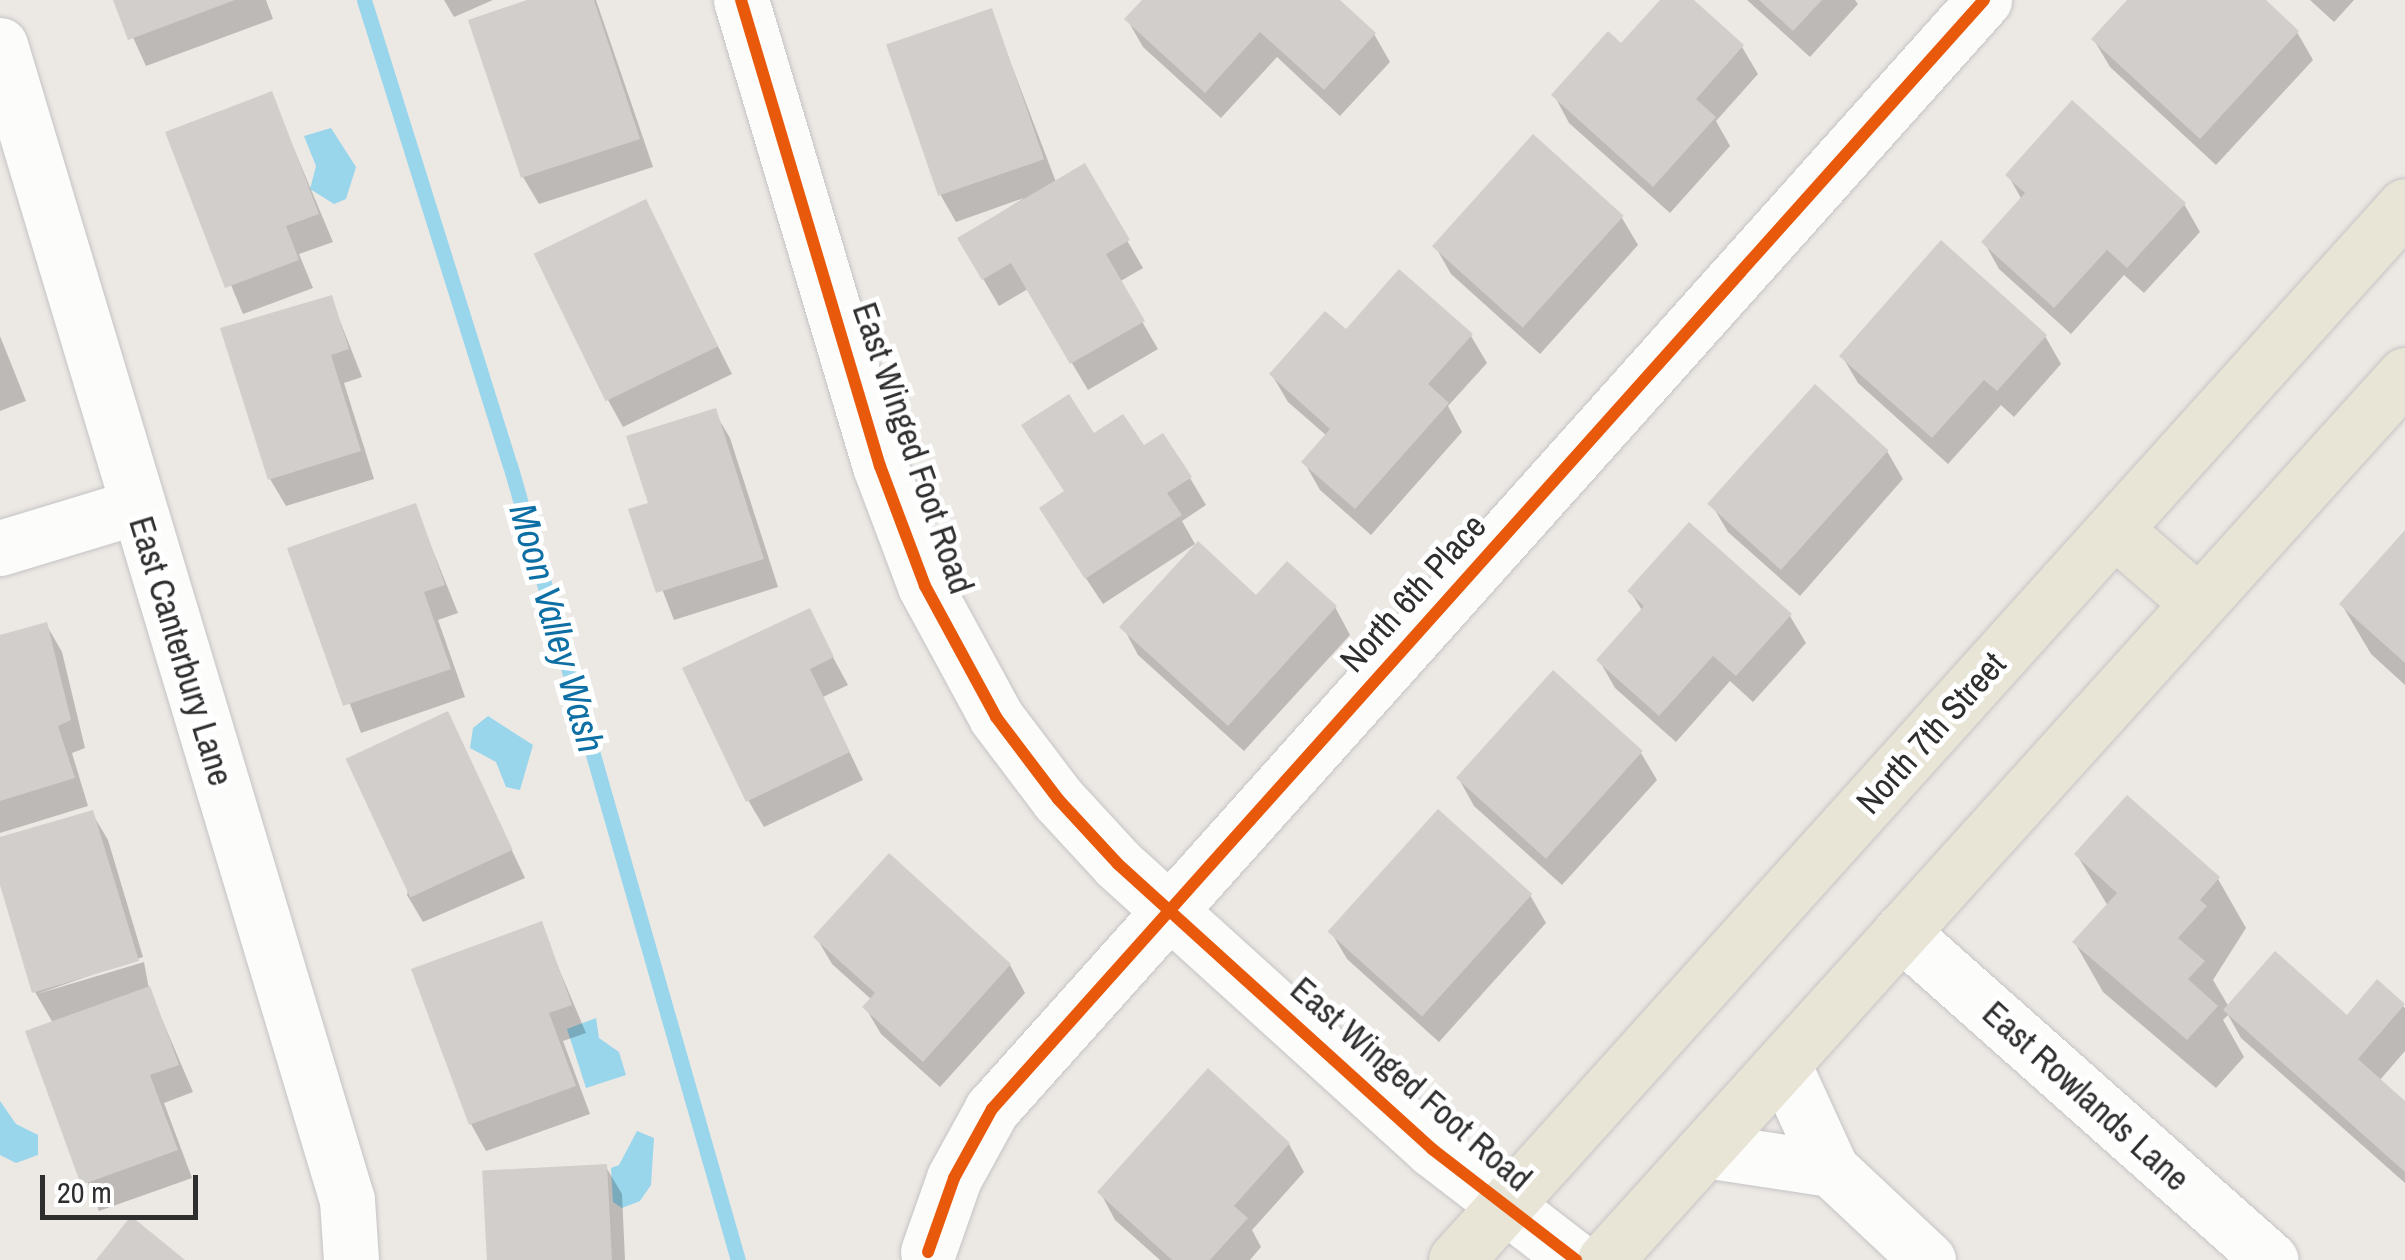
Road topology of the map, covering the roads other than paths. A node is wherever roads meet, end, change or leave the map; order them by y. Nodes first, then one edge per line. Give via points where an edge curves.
1 (741, 0) edge
2 (1984, 0) edge
3 (0, 45) edge
4 (2405, 206) edge
5 (2405, 375) edge
6 (138, 506) junction
7 (2115, 530) junction
8 (0, 548) edge
9 (2196, 601) junction
10 (1169, 911) junction
11 (1901, 932) junction
12 (1783, 1064) junction
13 (1705, 1150) junction
14 (1830, 1170) junction
15 (1505, 1205) junction
16 (928, 1252) dead end
17 (351, 1260) edge
18 (1456, 1260) edge
19 (1576, 1260) edge
20 (1604, 1260) edge
21 (1928, 1260) edge
22 (2272, 1260) edge

1 - 10 street, East Winged Foot Road via 880,466 925,586 996,717 1047,785
2 - 10 street, North 6th Place
3 - 6 street, East Canterbury Lane
4 - 7 main road, North 7th Street
5 - 9 main road
6 - 8 street
6 - 17 street, East Canterbury Lane via 347,1200
7 - 9 main road
7 - 15 main road, North 7th Street
9 - 11 main road
10 - 15 street, East Winged Foot Road via 1432,1148
10 - 16 street, North 6th Place via 992,1109 954,1178
11 - 12 main road
11 - 22 street, East Rowlands Lane
12 - 13 main road
12 - 14 street
13 - 14 street
13 - 20 main road
14 - 21 street
15 - 18 main road, North 7th Street
15 - 19 street, East Winged Foot Road

